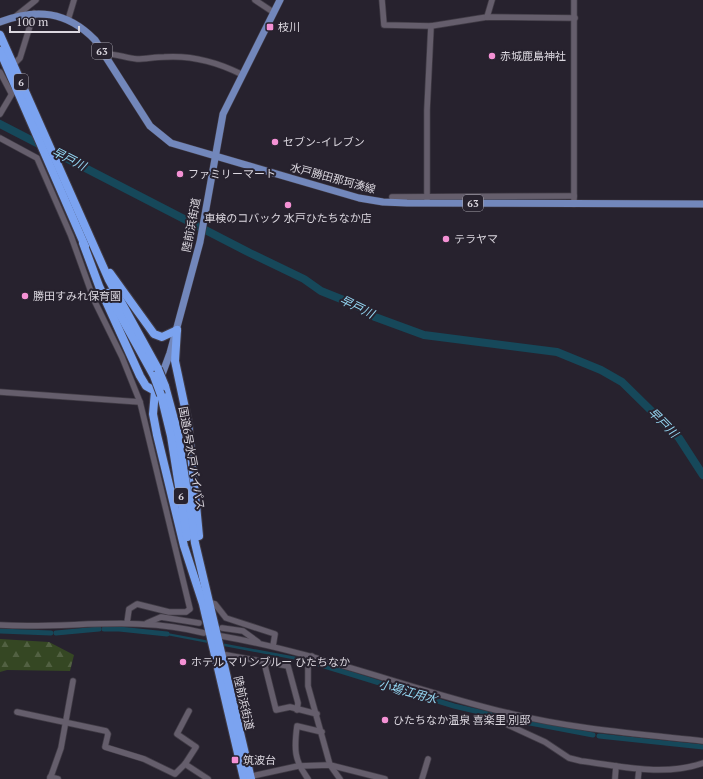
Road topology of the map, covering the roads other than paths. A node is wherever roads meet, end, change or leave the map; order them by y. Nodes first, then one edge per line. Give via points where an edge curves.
1 (36, 0) edge
2 (74, 0) edge
3 (255, 0) edge
4 (280, 0) edge
5 (382, 0) edge
6 (492, 0) edge
7 (574, 0) edge
8 (273, 12) junction
9 (34, 13) junction
10 (16, 16) junction
11 (487, 17) junction
12 (574, 18) junction
13 (68, 20) junction
14 (0, 22) edge
15 (431, 26) junction
16 (0, 35) edge
17 (0, 51) edge
18 (104, 54) junction
19 (13, 65) junction
20 (0, 72) edge
21 (241, 74) junction
22 (13, 90) junction
23 (1, 112) edge
24 (0, 138) edge
25 (215, 156) junction
26 (392, 196) dead end
27 (574, 196) junction
28 (427, 200) junction
29 (574, 204) junction
30 (703, 204) edge
31 (83, 242) junction
32 (92, 245) junction
33 (177, 330) junction
34 (156, 372) junction
35 (146, 386) junction
36 (136, 391) junction
37 (0, 392) edge
38 (158, 393) junction
39 (140, 402) junction
40 (149, 415) junction
41 (204, 586) junction
42 (200, 596) junction
43 (208, 602) junction
44 (127, 623) junction
45 (146, 623) junction
46 (199, 623) dead end
47 (0, 624) edge
48 (222, 628) dead end
49 (204, 633) dead end
50 (221, 636) dead end
51 (260, 644) junction
52 (273, 646) junction
53 (221, 654) junction
54 (312, 656) junction
55 (264, 662) junction
56 (74, 681) dead end
57 (297, 710) junction
58 (189, 711) dead end
59 (17, 712) dead end
60 (508, 713) junction
61 (317, 714) junction
62 (66, 721) junction
63 (322, 732) junction
64 (703, 741) edge
65 (428, 759) dead end
66 (703, 763) edge
67 (185, 764) junction
68 (330, 765) junction
69 (298, 766) junction
70 (616, 766) junction
71 (639, 769) junction
72 (50, 778) edge
73 (247, 778) edge
74 (58, 779) edge
75 (208, 779) edge
76 (308, 779) edge
77 (340, 779) edge
78 (386, 779) edge
79 (422, 779) edge
80 (614, 779) edge
81 (638, 779) edge

1 - 10 street
2 - 13 street
3 - 8 street
4 - 8 main road, 陸前浜街道
5 - 15 street via 384,25
6 - 11 street
7 - 12 street
8 - 21 main road, 陸前浜街道
9 - 10 main road, 水戸勝田那珂湊線 / 63
9 - 13 main road, 水戸勝田那珂湊線 / 63
9 - 19 street via 20,58
10 - 14 main road, 水戸勝田那珂湊線 / 63
11 - 12 street
11 - 15 street
12 - 27 street
13 - 18 main road, 水戸勝田那珂湊線 / 63 via 88,33
15 - 28 street via 427,110
16 - 19 highway, 国道6号水戸バイパス / 6
17 - 22 highway, 国道6号水戸バイパス / 6
18 - 21 street via 137,59 165,56 199,59
18 - 25 main road, 水戸勝田那珂湊線 / 63 via 143,117 155,131 165,140 178,146
19 - 32 highway, 国道6号水戸バイパス / 6
20 - 22 street
21 - 25 main road, 陸前浜街道 via 223,114
22 - 23 street
22 - 31 highway, 国道6号水戸バイパス / 6 via 32,124
24 - 36 street via 37,158 71,236 94,300
25 - 28 main road, 水戸勝田那珂湊線 / 63 via 359,198 383,202
25 - 33 main road, 陸前浜街道 via 200,240
26 - 28 street
27 - 28 street
27 - 29 street
28 - 29 main road, 水戸勝田那珂湊線 / 63
29 - 30 main road, 水戸勝田那珂湊線 / 63
31 - 34 highway, 国道6号水戸バイパス / 6 via 104,285
31 - 35 highway via 99,286
32 - 33 highway via 154,334 162,337
32 - 34 highway, 国道6号水戸バイパス / 6
33 - 38 main road, 陸前浜街道
33 - 41 highway via 176,361 188,422
34 - 38 highway, 国道6号水戸バイパス / 6, bridge
34 - 41 highway, 国道6号水戸バイパス / 6, bridge via 165,386 177,429
35 - 36 street
35 - 38 highway
36 - 39 street
37 - 39 street
38 - 40 highway
38 - 42 highway, 国道6号水戸バイパス / 6 via 169,425 185,526
39 - 40 street
40 - 42 highway
40 - 44 street via 165,511 190,609 186,612 169,612 137,604 129,609
41 - 43 highway, 陸前浜街道 / 6
42 - 73 highway, 陸前浜街道 / 6
43 - 52 street via 215,604 226,618 275,634
43 - 53 highway, 陸前浜街道 / 6
44 - 45 street
44 - 47 street via 54,627
45 - 46 street via 161,616
45 - 49 street
48 - 51 street via 243,631
50 - 51 street
51 - 52 street
52 - 54 street
53 - 55 street
53 - 73 highway, 陸前浜街道 / 6
54 - 60 street
54 - 61 street via 307,677
55 - 57 street via 288,666 298,703
55 - 57 street via 276,710
56 - 62 street
57 - 61 street
58 - 67 street via 177,734 196,747
59 - 62 street
60 - 64 street via 558,724
60 - 70 street via 508,725 545,742 569,758
61 - 63 street
62 - 67 street via 106,731 108,734 105,748 144,759 175,774
62 - 72 street via 61,748
63 - 68 street
63 - 69 street via 297,726 294,747
65 - 79 street
66 - 71 street via 679,769
67 - 75 street
68 - 69 street
68 - 77 street
68 - 78 street
69 - 73 street
69 - 76 street
70 - 71 street
70 - 80 street
71 - 81 street
72 - 74 street

